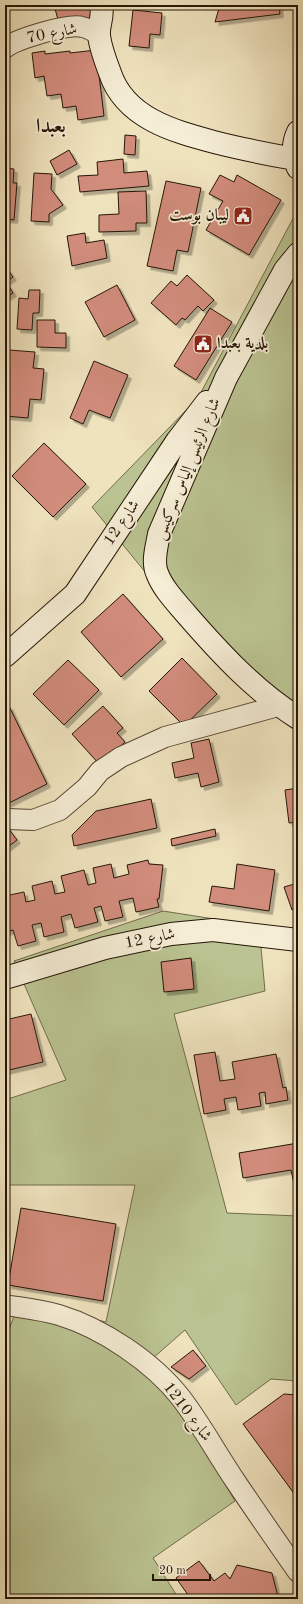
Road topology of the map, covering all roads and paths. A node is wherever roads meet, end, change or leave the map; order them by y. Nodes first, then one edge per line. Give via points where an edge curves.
1 (102, 15) edge
2 (5, 48) edge
3 (298, 132) edge
4 (296, 164) edge
5 (298, 254) edge
6 (226, 378) junction
7 (5, 656) edge
8 (278, 706) junction
9 (298, 718) edge
10 (8, 819) dead end
11 (298, 940) edge
12 (5, 978) edge
13 (5, 1305) edge
14 (298, 1572) edge

1 - 2 street, شارع 70 via 81,26 42,32 11,42
1 - 4 main road via 110,74 134,108 144,116 176,132
3 - 4 main road via 293,148
5 - 6 main road, شارع الرئيس إلياس سركيس via 285,270
6 - 7 main road, شارع 12 via 177,441 75,594
6 - 8 main road, شارع الرئيس إلياس سركيس via 159,534 156,572 168,592 198,627 252,684
8 - 9 main road, شارع الرئيس إلياس سركيس
8 - 10 street via 165,737 121,757 100,771 87,788 60,810 33,820
11 - 12 main road, شارع 12 via 213,930 171,934 105,948
13 - 14 street, شارع 1210 via 59,1315 105,1335 164,1380 194,1417

